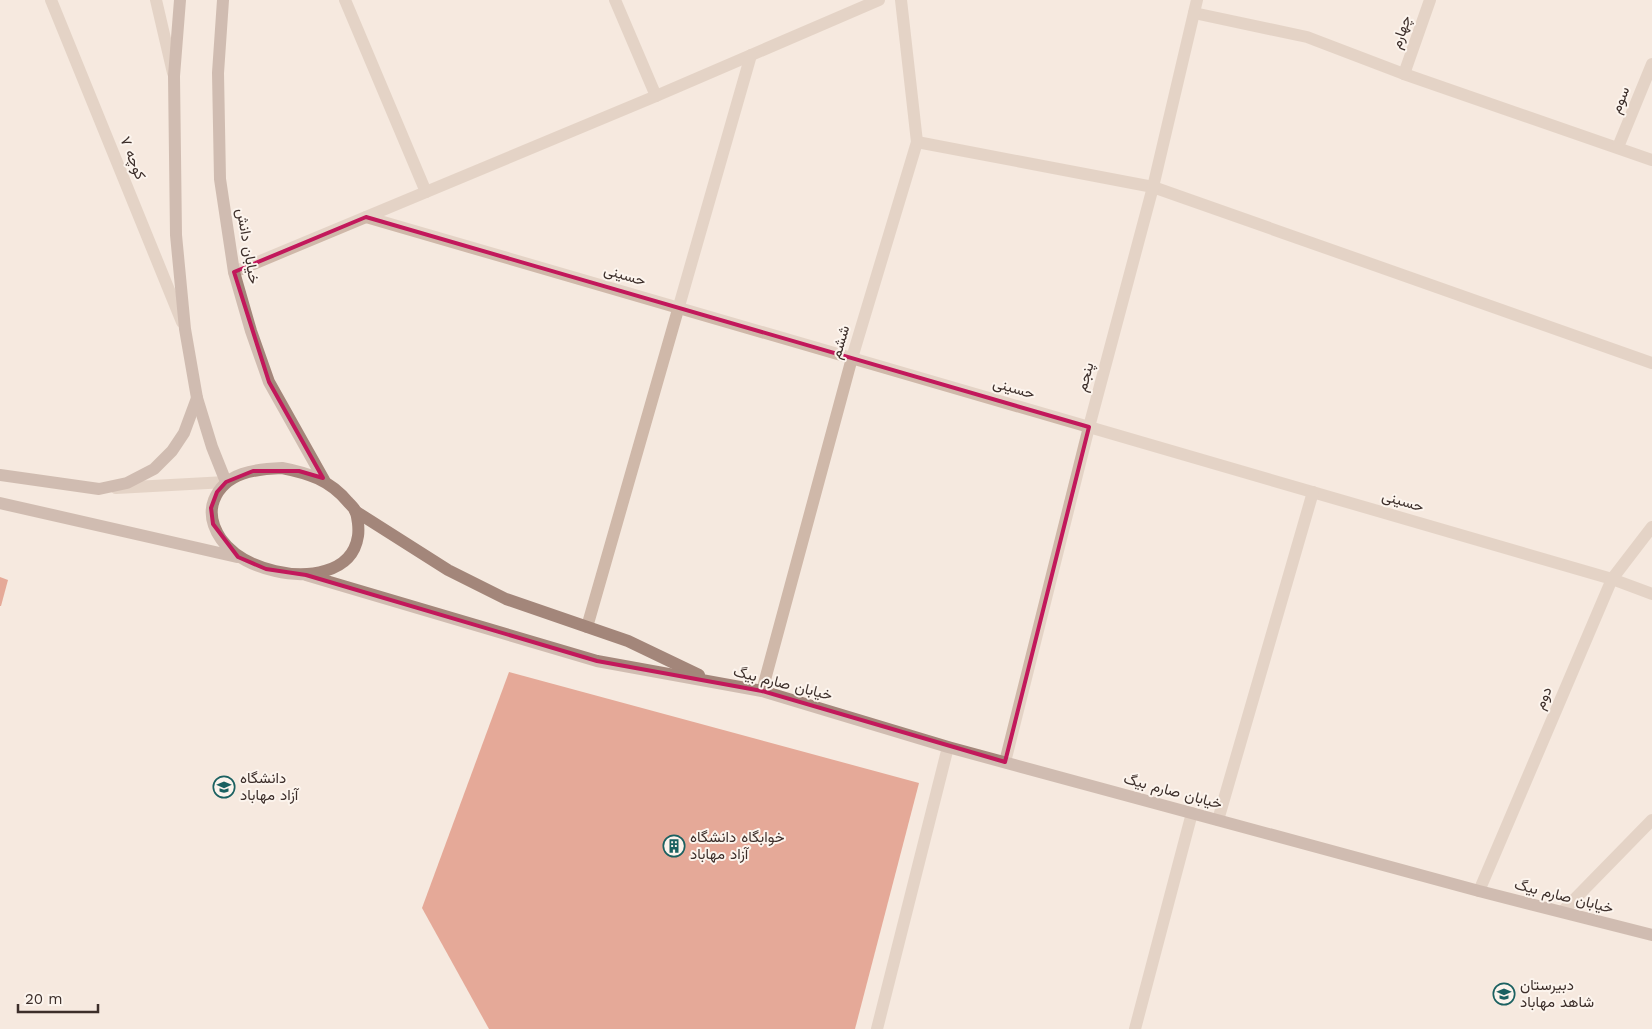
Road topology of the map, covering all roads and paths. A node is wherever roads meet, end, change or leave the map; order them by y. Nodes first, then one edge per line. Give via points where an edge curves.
1 (51, 0) edge
2 (156, 0) edge
3 (180, 0) edge
4 (223, 0) edge
5 (345, 0) edge
6 (615, 0) edge
7 (880, 0) edge
8 (901, 0) edge
9 (1197, 0) edge
10 (1430, 0) edge
11 (1194, 13) junction
12 (751, 55) junction
13 (1652, 64) edge
14 (1404, 74) junction
15 (174, 76) junction
16 (656, 96) junction
17 (917, 142) junction
18 (1618, 147) junction
19 (1652, 160) edge
20 (1152, 187) junction
21 (426, 192) junction
22 (366, 217) junction
23 (234, 272) junction
24 (678, 308) junction
25 (185, 329) junction
26 (852, 358) junction
27 (1652, 363) edge
28 (197, 398) junction
29 (1089, 427) junction
30 (0, 475) edge
31 (324, 480) junction
32 (226, 482) junction
33 (99, 489) junction
34 (1313, 492) junction
35 (0, 504) edge
36 (356, 511) junction
37 (1652, 527) edge
38 (238, 557) junction
39 (306, 575) junction
40 (1612, 579) junction
41 (1652, 594) edge
42 (587, 627) junction
43 (714, 683) junction
44 (762, 691) junction
45 (948, 747) junction
46 (1005, 762) junction
47 (1192, 812) junction
48 (1218, 820) junction
49 (1652, 820) edge
50 (1479, 891) junction
51 (1562, 912) junction
52 (1624, 928) junction
53 (1652, 934) edge
54 (1652, 942) edge
55 (877, 1029) edge
56 (1135, 1029) edge

1 - 25 street, کوچه ۷
2 - 15 street
3 - 15 street
4 - 23 street, خیابان دانش via 218,73 220,179
5 - 21 street
6 - 16 street
7 - 12 street
8 - 17 street, ششم
9 - 11 street, پنجم
10 - 14 street, چهارم
11 - 14 street via 1307,37
11 - 20 street, پنجم
12 - 16 street
12 - 24 street
13 - 18 street, سوم
14 - 18 street
15 - 25 street via 176,235
16 - 21 street
17 - 20 street
17 - 26 street, ششم
18 - 19 street
20 - 27 street
20 - 29 street, پنجم
21 - 22 street
22 - 23 street
22 - 24 street, حسینی
23 - 31 street, خیابان دانش via 269,382
24 - 26 street, حسینی
24 - 42 street
25 - 28 street
26 - 29 street, حسینی
26 - 44 street, ششم
28 - 32 street
28 - 33 street via 184,433 154,469 128,483
29 - 34 street, حسینی
29 - 46 street, پنجم
30 - 33 street
31 - 32 street via 282,468 252,471
31 - 36 street
32 - 33 street
32 - 38 street via 217,492 211,508 213,524 226,546
34 - 40 street, حسینی
34 - 48 street
35 - 38 street
36 - 39 street via 357,546 347,559 330,570
36 - 42 street via 448,570 506,599
37 - 40 street, دوم
38 - 39 street via 266,569
39 - 43 street, خیابان صارم بیگ via 597,661
40 - 41 street, حسینی
40 - 50 street, دوم
42 - 43 street via 628,640
43 - 44 street, خیابان صارم بیگ
44 - 45 street, خیابان صارم بیگ
45 - 46 street, خیابان صارم بیگ
45 - 55 street
46 - 47 street, خیابان صارم بیگ
47 - 48 street, خیابان صارم بیگ
47 - 56 street
48 - 50 street, خیابان صارم بیگ
49 - 51 street
50 - 51 street, خیابان صارم بیگ
51 - 52 street, خیابان صارم بیگ
52 - 53 street, خیابان صارم بیگ
52 - 54 street, خیابان صارم بیگ

